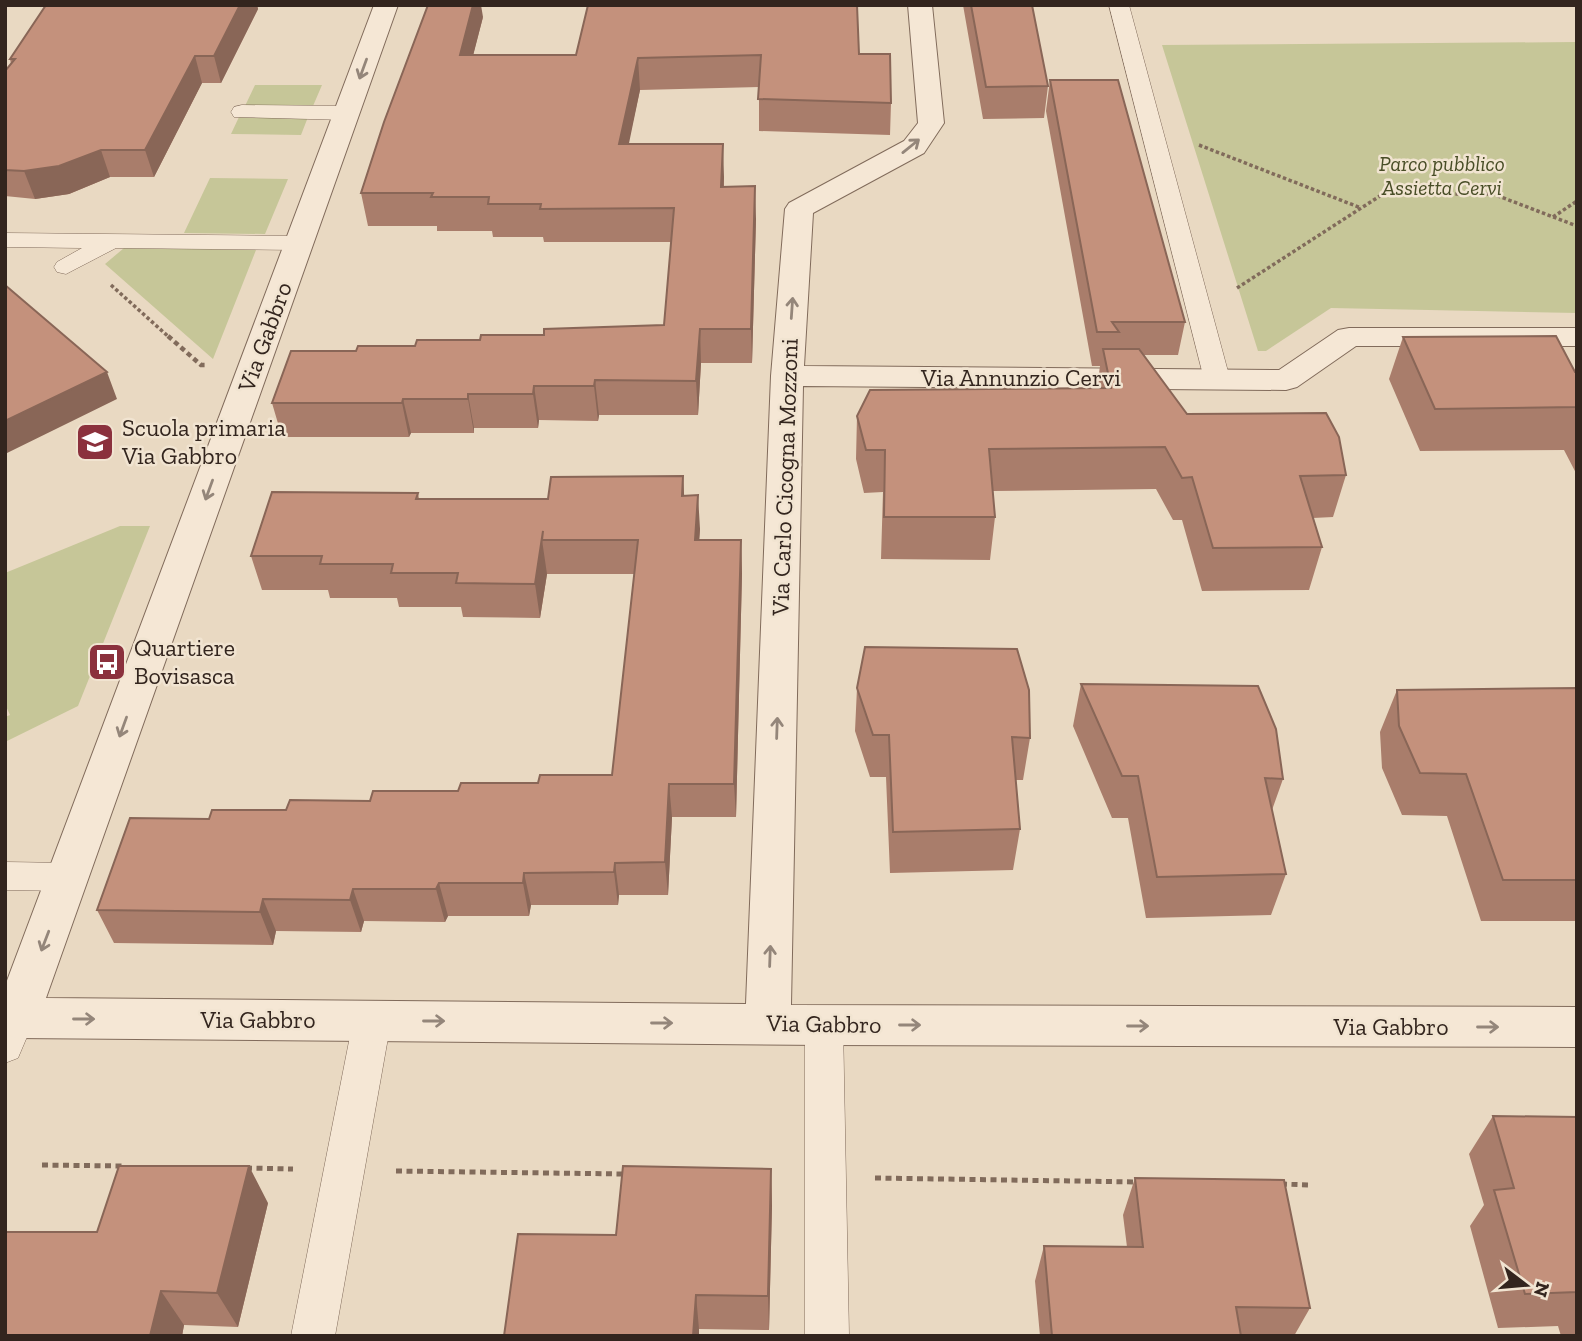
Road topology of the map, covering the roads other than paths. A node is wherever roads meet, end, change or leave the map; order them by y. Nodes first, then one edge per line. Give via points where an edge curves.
1 (386, 5) edge
2 (920, 5) edge
3 (1119, 5) edge
4 (242, 112) dead end
5 (346, 113) junction
6 (5, 240) edge
7 (111, 241) junction
8 (299, 243) junction
9 (73, 263) road end
10 (1577, 337) edge
11 (787, 376) junction
12 (1217, 379) junction
13 (5, 876) edge
14 (69, 877) junction
15 (372, 1021) junction
16 (768, 1024) junction
17 (824, 1025) junction
18 (1577, 1027) edge
19 (11, 1032) edge
20 (313, 1336) edge
21 (827, 1336) edge

1 -> 5 street, Via Gabbro
11 -> 2 street, Via Carlo Cicogna Mozzoni via 799,209 914,146 932,123
3 - 12 lane
4 - 5 lane
5 - 8 street, Via Gabbro
6 - 7 lane
7 - 8 lane
7 - 9 lane
8 -> 14 street, Via Gabbro
10 - 12 street, Via Annunzio Cervi via 1349,337 1286,380
11 - 12 street, Via Annunzio Cervi
16 -> 11 street, Via Carlo Cicogna Mozzoni
13 - 14 lane
14 -> 19 street, Via Gabbro
15 -> 16 street, Via Gabbro
19 -> 15 street, Via Gabbro
15 - 20 lane
16 - 17 street, Via Gabbro
17 -> 18 street, Via Gabbro
17 - 21 lane

